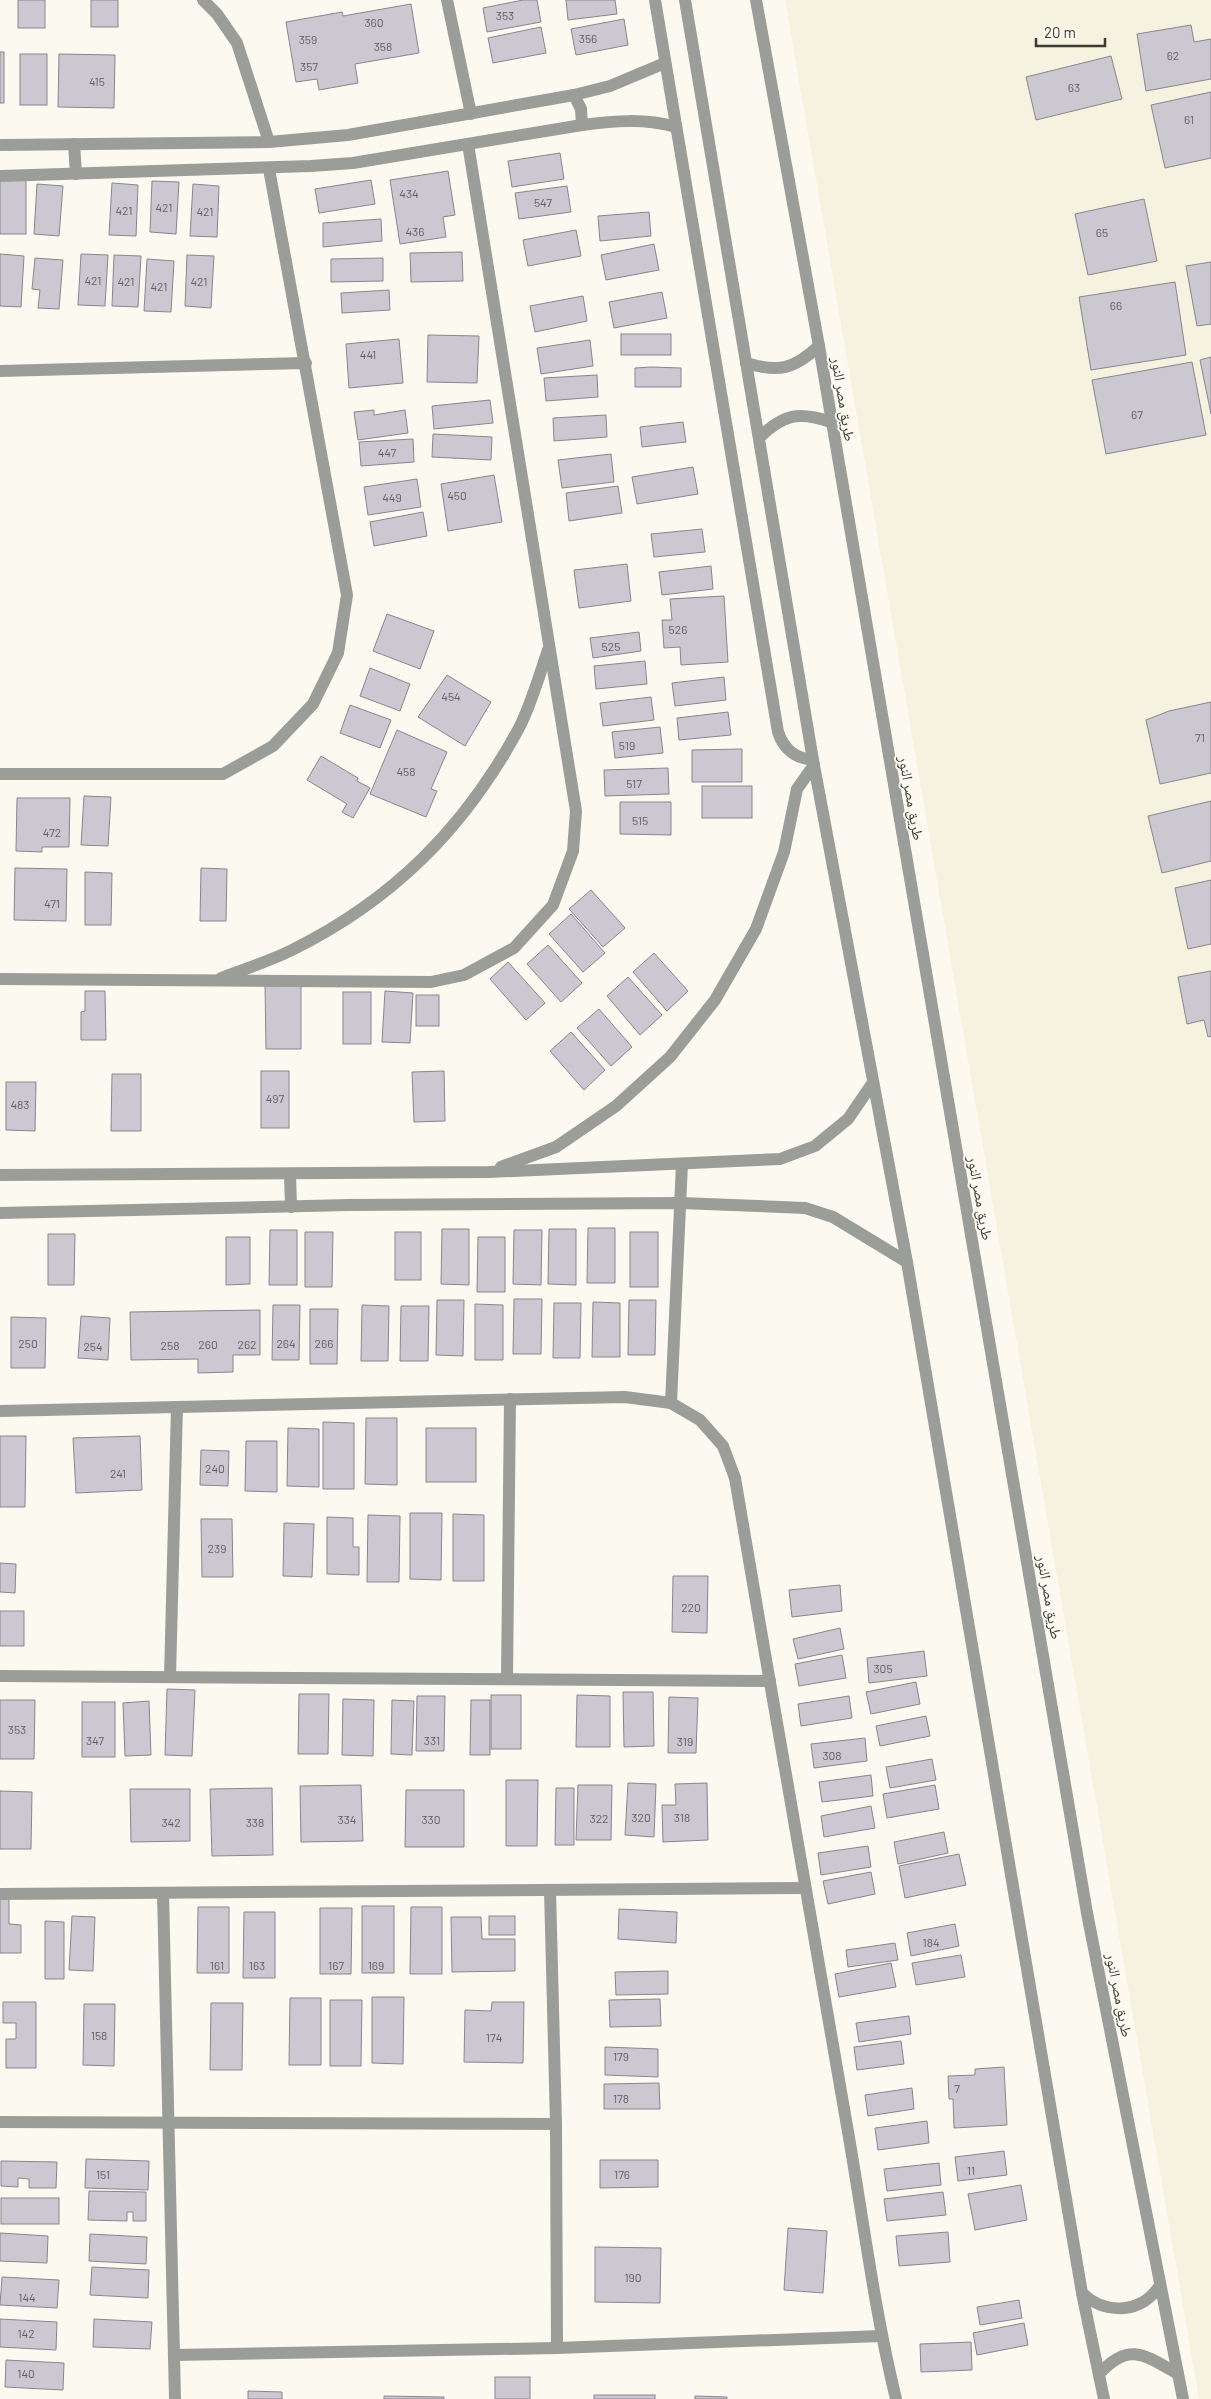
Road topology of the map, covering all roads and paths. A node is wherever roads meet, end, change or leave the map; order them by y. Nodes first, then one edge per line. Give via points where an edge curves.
1 (203, 0) edge
2 (447, 0) edge
3 (655, 0) edge
4 (684, 0) edge
5 (756, 0) edge
6 (665, 62) junction
7 (574, 95) junction
8 (470, 114) junction
9 (582, 125) junction
10 (676, 127) junction
11 (269, 142) junction
12 (74, 144) junction
13 (468, 144) junction
14 (0, 145) edge
15 (269, 168) junction
16 (76, 174) junction
17 (0, 176) edge
18 (819, 346) junction
19 (306, 363) junction
20 (746, 364) junction
21 (0, 371) edge
22 (831, 422) junction
23 (759, 438) junction
24 (548, 650) junction
25 (814, 763) junction
26 (0, 774) edge
27 (0, 979) edge
28 (214, 980) junction
29 (872, 1084) junction
30 (682, 1164) junction
31 (489, 1172) junction
32 (290, 1174) junction
33 (0, 1175) edge
34 (681, 1203) junction
35 (291, 1207) junction
36 (0, 1213) edge
37 (907, 1262) junction
38 (510, 1399) junction
39 (671, 1403) junction
40 (178, 1407) junction
41 (0, 1411) edge
42 (0, 1676) edge
43 (170, 1677) junction
44 (507, 1678) junction
45 (770, 1681) junction
46 (804, 1888) junction
47 (550, 1890) junction
48 (163, 1893) junction
49 (0, 1894) edge
50 (0, 2122) edge
51 (168, 2123) junction
52 (556, 2124) junction
53 (1160, 2285) junction
54 (1082, 2293) junction
55 (881, 2336) junction
56 (557, 2348) junction
57 (174, 2355) junction
58 (1098, 2374) junction
59 (1178, 2374) junction
60 (175, 2399) edge
61 (896, 2399) edge
62 (1104, 2399) edge
63 (1183, 2399) edge

1 - 11 street via 218,14 237,43
2 - 8 street
3 - 6 street
4 - 20 street
5 - 18 street, طريق مصر النور
6 - 7 street via 610,86
6 - 10 street
7 - 8 street
7 - 9 street via 581,109
8 - 11 street via 348,136
9 - 10 street via 620,121 664,123
9 - 13 street
10 - 25 street via 778,732 781,741 794,755
11 - 12 street
12 - 14 street
12 - 16 street
13 - 15 street via 353,163
13 - 24 street
15 - 16 street
15 - 19 street
16 - 17 street
18 - 20 street via 804,360 786,368 766,369
18 - 22 street, طريق مصر النور
19 - 21 street
19 - 26 street via 347,595 338,653 313,704 273,746 223,774
20 - 23 street
22 - 23 street via 812,415 792,416 773,424
22 - 53 street, طريق مصر النور via 1086,1903
23 - 25 street
24 - 28 street via 520,727 478,797 424,859 362,911 291,951
24 - 28 street via 576,811 573,850 553,905 514,948 464,975 431,982
25 - 29 street
25 - 31 street via 797,789 784,852 756,929 716,1000 693,1029 670,1057 616,1106 556,1147
27 - 28 street
29 - 30 street via 848,1119 815,1146 780,1159
29 - 37 street
30 - 31 street
30 - 34 street
31 - 32 street
32 - 33 street
32 - 35 street
34 - 35 street
34 - 37 street via 805,1208 833,1217
34 - 39 street
35 - 36 street
37 - 54 street
38 - 39 street via 625,1397
38 - 40 street
38 - 44 street
39 - 45 street via 700,1420 723,1446 736,1478
40 - 41 street
40 - 43 street
42 - 43 street
43 - 44 street
44 - 45 street
45 - 46 street
46 - 47 street
46 - 55 street via 865,2225
47 - 48 street
47 - 52 street
48 - 49 street
48 - 51 street
50 - 51 street
51 - 52 street
51 - 57 street
52 - 56 street
53 - 54 street via 1153,2297 1142,2303 1115,2309 1092,2303
53 - 59 street, طريق مصر النور
54 - 58 street
55 - 56 street
55 - 61 street
56 - 57 street
57 - 60 street
58 - 59 street via 1118,2357 1144,2354
58 - 62 street
59 - 63 street, طريق مصر النور

